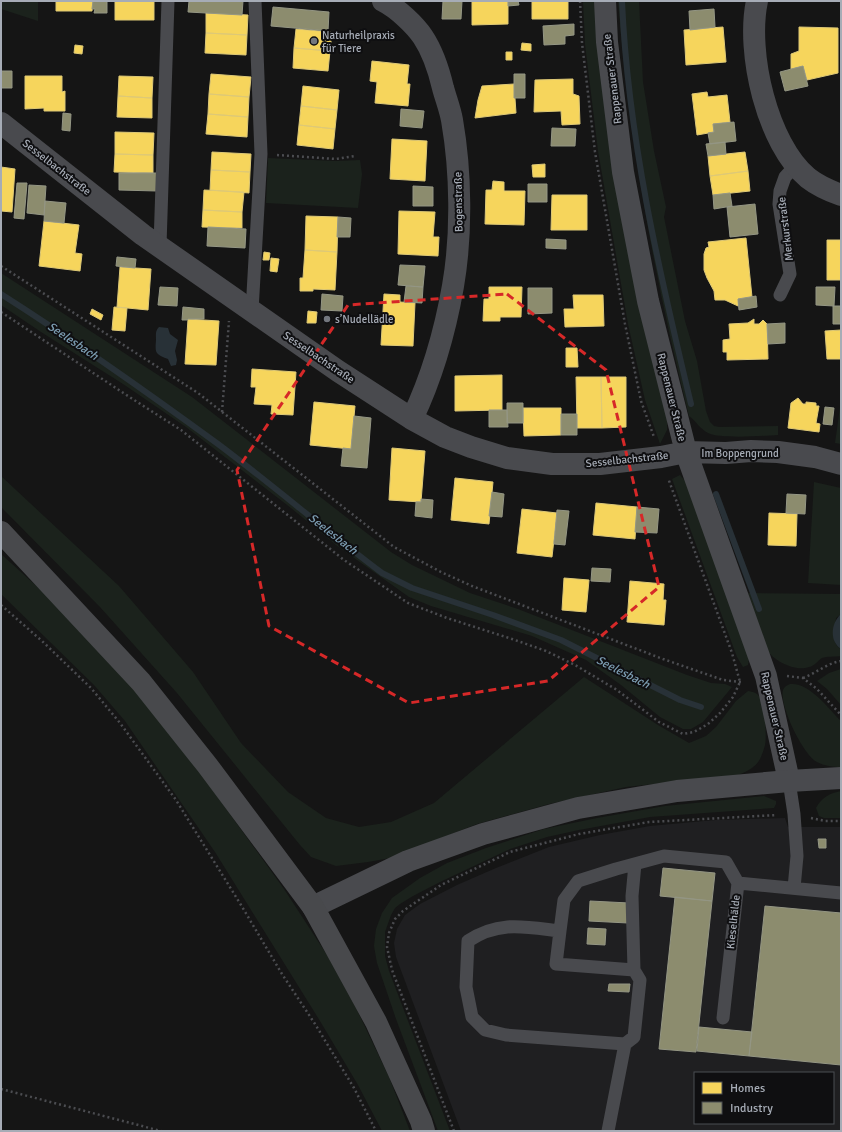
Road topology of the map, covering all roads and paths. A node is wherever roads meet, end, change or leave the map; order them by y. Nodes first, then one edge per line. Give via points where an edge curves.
1 (168, 1) edge
2 (255, 1) edge
3 (383, 1) edge
4 (605, 1) edge
5 (757, 1) edge
6 (1, 123) edge
7 (261, 154) junction
8 (355, 156) dead end
9 (796, 165) junction
10 (841, 195) edge
11 (160, 246) junction
12 (1, 266) edge
13 (780, 295) dead end
14 (244, 305) junction
15 (1, 312) edge
16 (222, 412) junction
17 (412, 419) junction
18 (686, 452) junction
19 (841, 464) edge
20 (1, 532) edge
21 (1, 605) edge
22 (841, 661) edge
23 (766, 676) junction
24 (803, 678) junction
25 (841, 715) edge
26 (841, 778) edge
27 (789, 781) junction
28 (794, 814) junction
29 (841, 821) edge
30 (634, 864) junction
31 (738, 883) junction
32 (794, 888) junction
33 (841, 892) edge
34 (313, 907) junction
35 (560, 932) junction
36 (634, 970) junction
37 (723, 1018) dead end
38 (625, 1044) junction
39 (1, 1089) edge
40 (161, 1131) edge
41 (376, 1131) edge
42 (424, 1131) edge
43 (454, 1131) edge
44 (608, 1131) edge

1 - 11 lane
2 - 7 lane
3 - 17 street, Bogenstraße via 402,14 423,38 437,67 452,118 459,194 458,237 452,292 441,343
4 - 18 street, Rappenauer Straße via 606,42 623,172 648,301
5 - 9 street via 754,33 759,79 766,108 780,140
6 - 11 street, Sesselbachstraße
7 - 8 path via 336,159
7 - 14 lane
9 - 10 street via 809,179
9 - 13 lane, Merkurstraße via 785,177 780,191 779,204 790,274
11 - 14 street, Sesselbachstraße
12 - 16 path via 198,393
14 - 16 path via 230,311
14 - 17 street, Sesselbachstraße
15 - 16 path via 181,430 344,560 408,603 546,651 611,686 660,722 683,734 694,732 708,724 733,697 740,682 723,680 663,659 472,586 394,547
17 - 18 street, Sesselbachstraße via 445,437 471,447 507,458 552,464 600,464
18 - 19 street, Im Boppengrund via 778,452 815,457
18 - 23 street, Rappenauer Straße
20 - 34 main road via 141,682
21 - 41 path via 91,688 176,800 354,1088
22 - 24 path via 829,664
23 - 24 path
23 - 27 street, Rappenauer Straße
24 - 25 path
26 - 27 street
27 - 28 lane
27 - 34 street via 677,791 578,808 483,834 408,861
28 - 29 path via 825,821
28 - 32 lane via 797,856
28 - 43 path via 649,822 579,834 510,852 441,885 403,911 395,919 389,933 388,947 392,970
30 - 31 lane via 664,856 726,862
30 - 35 lane via 578,881 564,900
30 - 36 lane
31 - 32 lane, Kieselhälde
31 - 37 lane, Kieselhälde
32 - 33 lane, Kieselhälde
34 - 42 main road via 376,1022
35 - 36 lane via 556,964
35 - 38 lane via 524,927 496,928 479,933 468,940 466,987 472,1017 485,1030 506,1035
36 - 38 lane via 640,980 634,1037
38 - 44 lane
39 - 40 path

